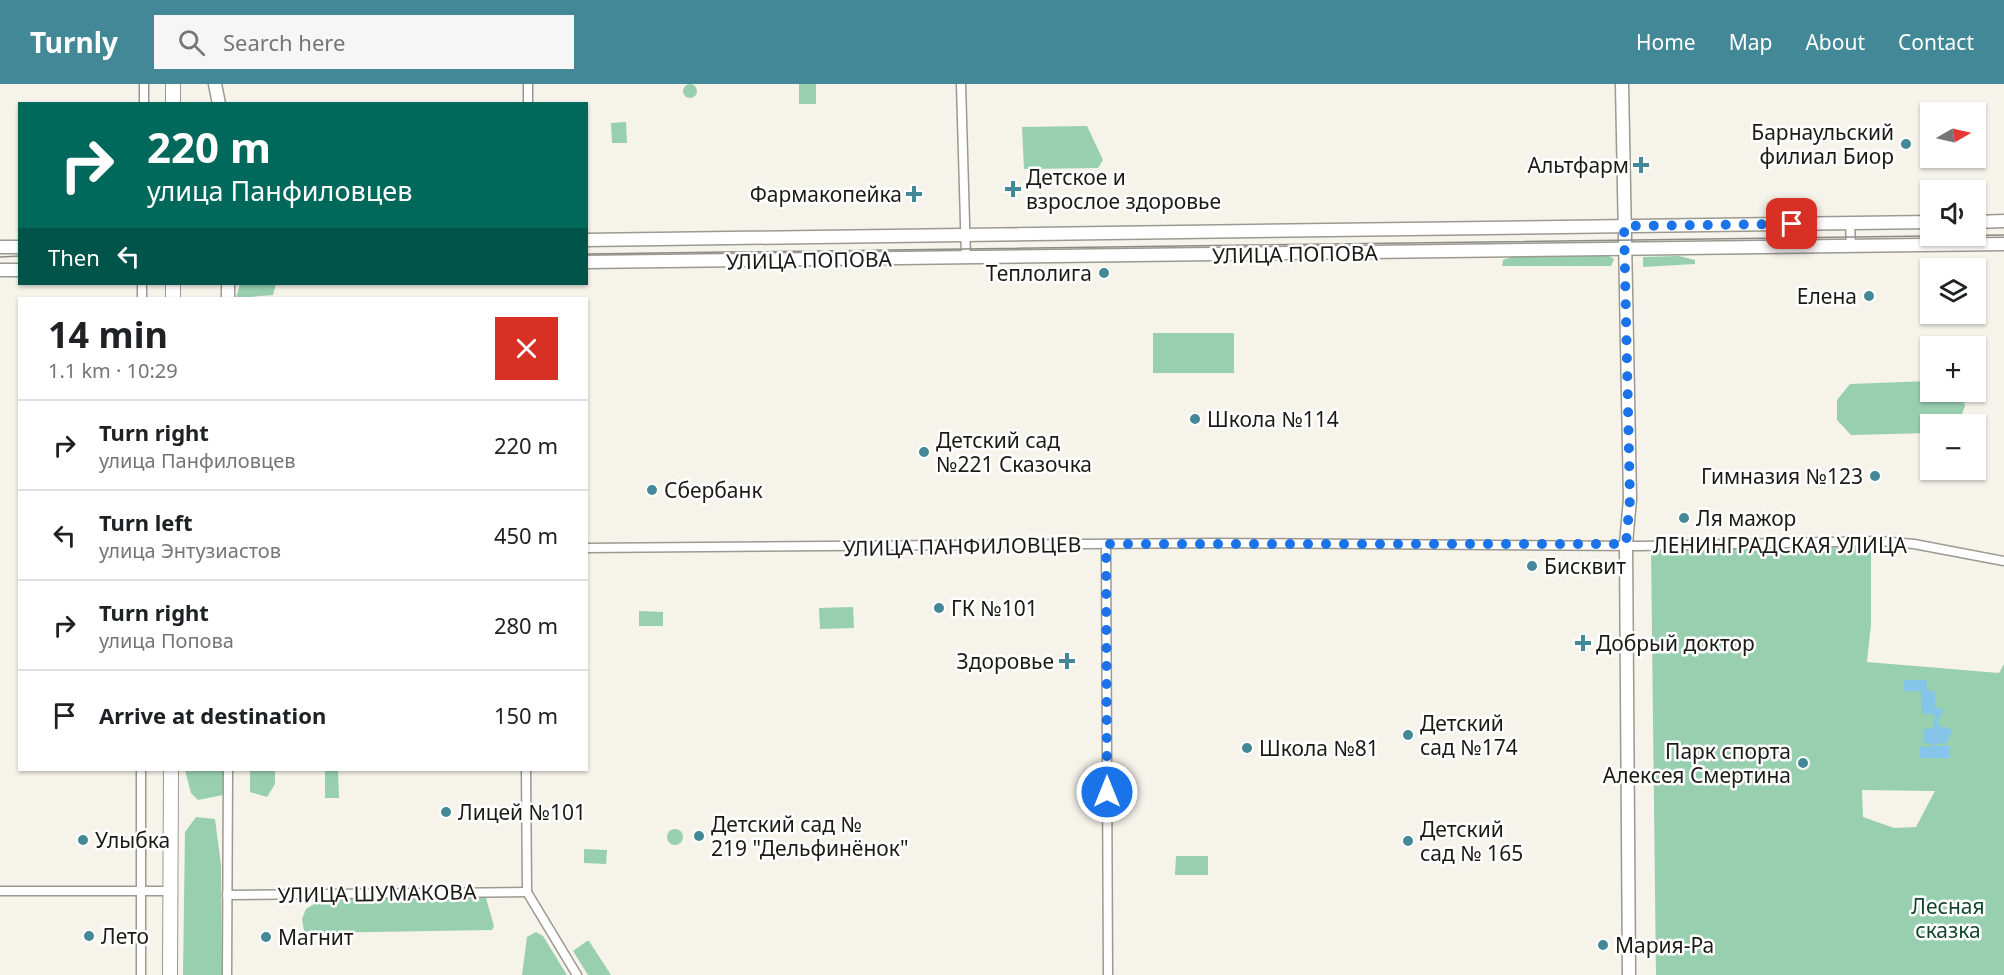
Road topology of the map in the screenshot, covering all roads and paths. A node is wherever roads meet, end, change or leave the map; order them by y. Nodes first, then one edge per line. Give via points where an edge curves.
1 (144, 84) edge
2 (174, 84) edge
3 (215, 84) edge
4 (528, 84) edge
5 (961, 84) edge
6 (1622, 84) edge
7 (144, 102) edge
8 (173, 102) edge
9 (219, 102) edge
10 (528, 102) edge
11 (2004, 221) edge
12 (1920, 222) edge
13 (1986, 222) edge
14 (1850, 223) junction
15 (1624, 226) junction
16 (966, 235) junction
17 (588, 240) edge
18 (2004, 244) edge
19 (1851, 246) junction
20 (18, 247) edge
21 (0, 248) edge
22 (1625, 249) junction
23 (966, 258) junction
24 (588, 262) edge
25 (0, 270) edge
26 (18, 270) edge
27 (1106, 544) junction
28 (1626, 544) junction
29 (588, 548) edge
30 (2004, 561) edge
31 (141, 771) edge
32 (171, 771) edge
33 (228, 771) edge
34 (526, 771) edge
35 (0, 891) edge
36 (141, 891) junction
37 (171, 891) junction
38 (527, 892) junction
39 (227, 895) junction
40 (141, 975) edge
41 (170, 975) edge
42 (228, 975) edge
43 (577, 975) edge
44 (1108, 975) edge
45 (1629, 975) edge

1 - 7 street
2 - 8 main road
3 - 9 main road
4 - 10 street
5 - 16 street
6 - 15 main road
11 - 13 main road
12 - 14 main road, УЛИЦА ПОПОВА
14 - 15 main road, УЛИЦА ПОПОВА
14 - 19 street
15 - 16 main road, УЛИЦА ПОПОВА
15 - 22 main road
16 - 17 main road, УЛИЦА ПОПОВА
16 - 23 street
18 - 19 main road, УЛИЦА ПОПОВА
19 - 22 main road, УЛИЦА ПОПОВА
20 - 21 main road
22 - 23 main road, УЛИЦА ПОПОВА
22 - 28 main road via 1630,499
23 - 24 main road, УЛИЦА ПОПОВА
25 - 26 main road
27 - 28 street, УЛИЦА ПАНФИЛОВЦЕВ
27 - 29 street, УЛИЦА ПАНФИЛОВЦЕВ
27 - 44 street
28 - 30 street, ЛЕНИНГРАДСКАЯ УЛИЦА via 1880,541
28 - 45 main road
31 - 36 street
32 - 37 main road
33 - 39 street
34 - 38 street
35 - 36 street
36 - 37 street
36 - 40 street
37 - 41 main road
38 - 39 street, УЛИЦА ШУМАКОВА
38 - 43 street
39 - 42 street

